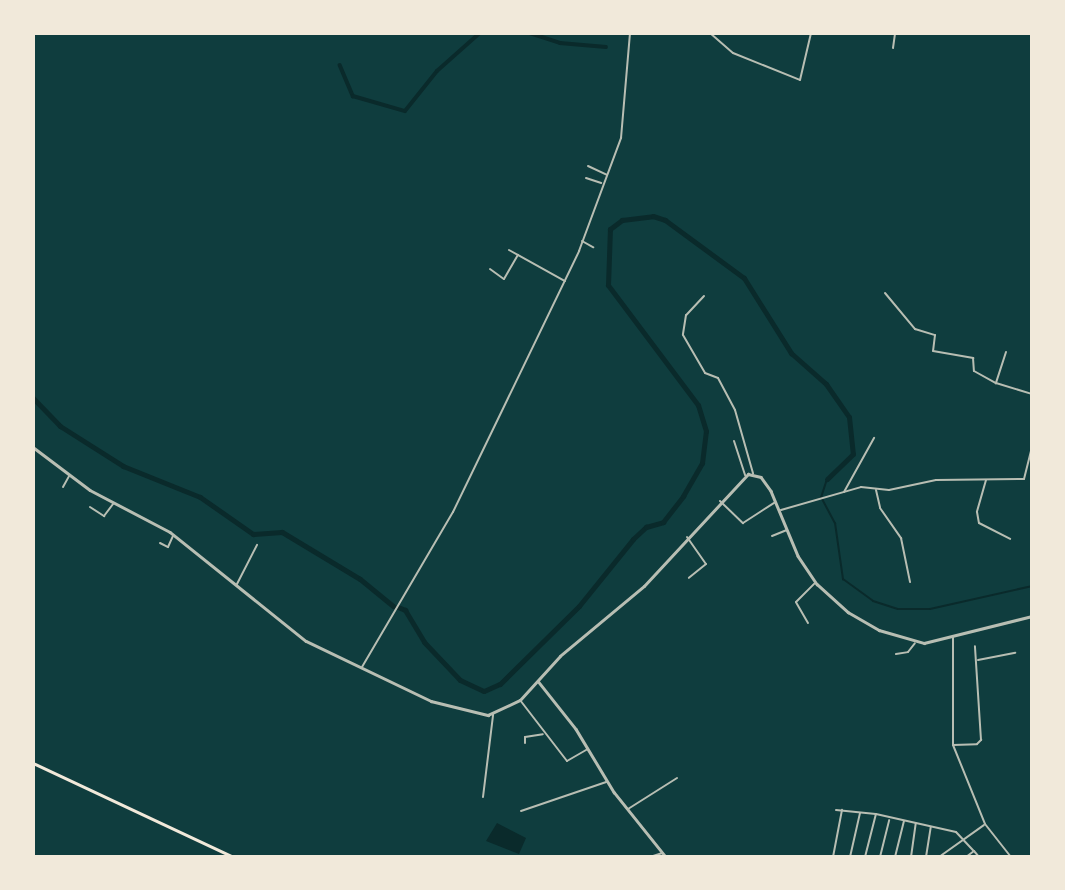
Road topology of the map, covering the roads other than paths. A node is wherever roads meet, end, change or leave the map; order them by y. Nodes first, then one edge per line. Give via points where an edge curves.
1 (630, 33) edge
2 (710, 33) edge
3 (811, 33) edge
4 (895, 33) edge
5 (893, 48) dead end
6 (588, 166) dead end
7 (607, 175) junction
8 (586, 178) dead end
9 (603, 184) junction
10 (582, 241) junction
11 (593, 247) dead end
12 (509, 250) dead end
13 (518, 255) junction
14 (490, 269) dead end
15 (566, 281) junction
16 (885, 293) dead end
17 (704, 296) dead end
18 (1006, 352) dead end
19 (996, 383) junction
20 (1032, 394) edge
21 (874, 438) dead end
22 (734, 441) dead end
23 (33, 447) edge
24 (1032, 447) edge
25 (753, 474) junction
26 (745, 475) junction
27 (69, 476) junction
28 (986, 479) junction
29 (63, 487) dead end
30 (876, 490) junction
31 (844, 493) junction
32 (720, 501) junction
33 (776, 502) junction
34 (114, 503) junction
35 (90, 507) dead end
36 (780, 510) junction
37 (788, 529) junction
38 (174, 535) junction
39 (772, 536) dead end
40 (687, 537) junction
41 (1010, 539) dead end
42 (160, 543) dead end
43 (257, 545) dead end
44 (688, 578) dead end
45 (910, 582) dead end
46 (816, 583) junction
47 (237, 585) junction
48 (1032, 616) edge
49 (808, 622) dead end
50 (953, 637) junction
51 (915, 643) junction
52 (975, 646) dead end
53 (1015, 653) dead end
54 (896, 654) dead end
55 (976, 660) junction
56 (361, 668) junction
57 (538, 681) junction
58 (520, 700) junction
59 (493, 715) junction
60 (544, 734) junction
61 (525, 743) dead end
62 (953, 746) junction
63 (589, 748) junction
64 (33, 763) edge
65 (677, 778) dead end
66 (607, 782) junction
67 (483, 797) dead end
68 (627, 810) junction
69 (836, 810) dead end
70 (842, 810) junction
71 (521, 811) dead end
72 (860, 811) junction
73 (876, 814) junction
74 (890, 818) junction
75 (904, 821) junction
76 (916, 823) junction
77 (985, 824) junction
78 (932, 827) junction
79 (963, 836) junction
80 (974, 851) junction
81 (663, 853) junction
82 (234, 857) edge
83 (650, 857) edge
84 (666, 857) edge
85 (707, 857) edge
86 (714, 857) edge
87 (834, 857) edge
88 (850, 857) edge
89 (865, 857) edge
90 (880, 857) edge
91 (895, 857) edge
92 (911, 857) edge
93 (926, 857) edge
94 (939, 857) edge
95 (966, 857) edge
96 (979, 857) edge
97 (1011, 857) edge

1 - 7 street via 621,138
2 - 3 street via 733,53 800,80
4 - 5 street
6 - 7 street
7 - 9 street
8 - 9 street
9 - 10 street
10 - 11 street
10 - 15 street
12 - 13 street
13 - 14 street via 505,279
13 - 15 street
15 - 56 street via 453,512
16 - 19 street via 915,329 935,335 933,351 973,358 974,371
17 - 25 street via 686,315 683,335 705,373 718,378 735,410
18 - 19 street
19 - 20 street
21 - 31 street
22 - 26 street
23 - 27 street
24 - 28 street via 1025,478
25 - 26 street
25 - 33 street via 765,481
26 - 32 street
27 - 29 street
27 - 34 street
28 - 30 street via 936,480
28 - 41 street via 977,512 979,523
30 - 31 street via 861,487
30 - 45 street via 880,508 901,538
31 - 36 street
32 - 33 street via 743,523
32 - 40 street
33 - 36 street
34 - 35 street via 104,516
34 - 38 street
36 - 37 street
37 - 39 street
37 - 46 street
38 - 42 street via 168,547
38 - 47 street
40 - 44 street via 706,564
40 - 57 street via 657,573
43 - 47 street
46 - 49 street via 796,602
46 - 51 street via 856,617
47 - 56 street via 286,628
48 - 50 street
50 - 51 street
50 - 62 street
51 - 54 street via 908,652
52 - 55 street
53 - 55 street
55 - 62 street via 981,740
56 - 59 street via 431,701
57 - 58 street
57 - 63 street
58 - 59 street
58 - 60 street
59 - 67 street
60 - 61 street via 525,737
60 - 63 street via 567,761
62 - 77 street
63 - 66 street
64 - 82 main road
65 - 68 street
66 - 68 street
66 - 71 street
68 - 81 street
69 - 70 street
70 - 72 street
70 - 87 street
72 - 73 street
72 - 88 street
73 - 74 street
73 - 89 street
74 - 75 street
74 - 90 street
75 - 76 street
75 - 91 street
76 - 78 street
76 - 92 street
77 - 79 street
77 - 97 street
78 - 79 street
78 - 93 street
79 - 80 street
79 - 94 street
80 - 95 street
80 - 96 street
81 - 83 street
81 - 84 street
85 - 86 street

